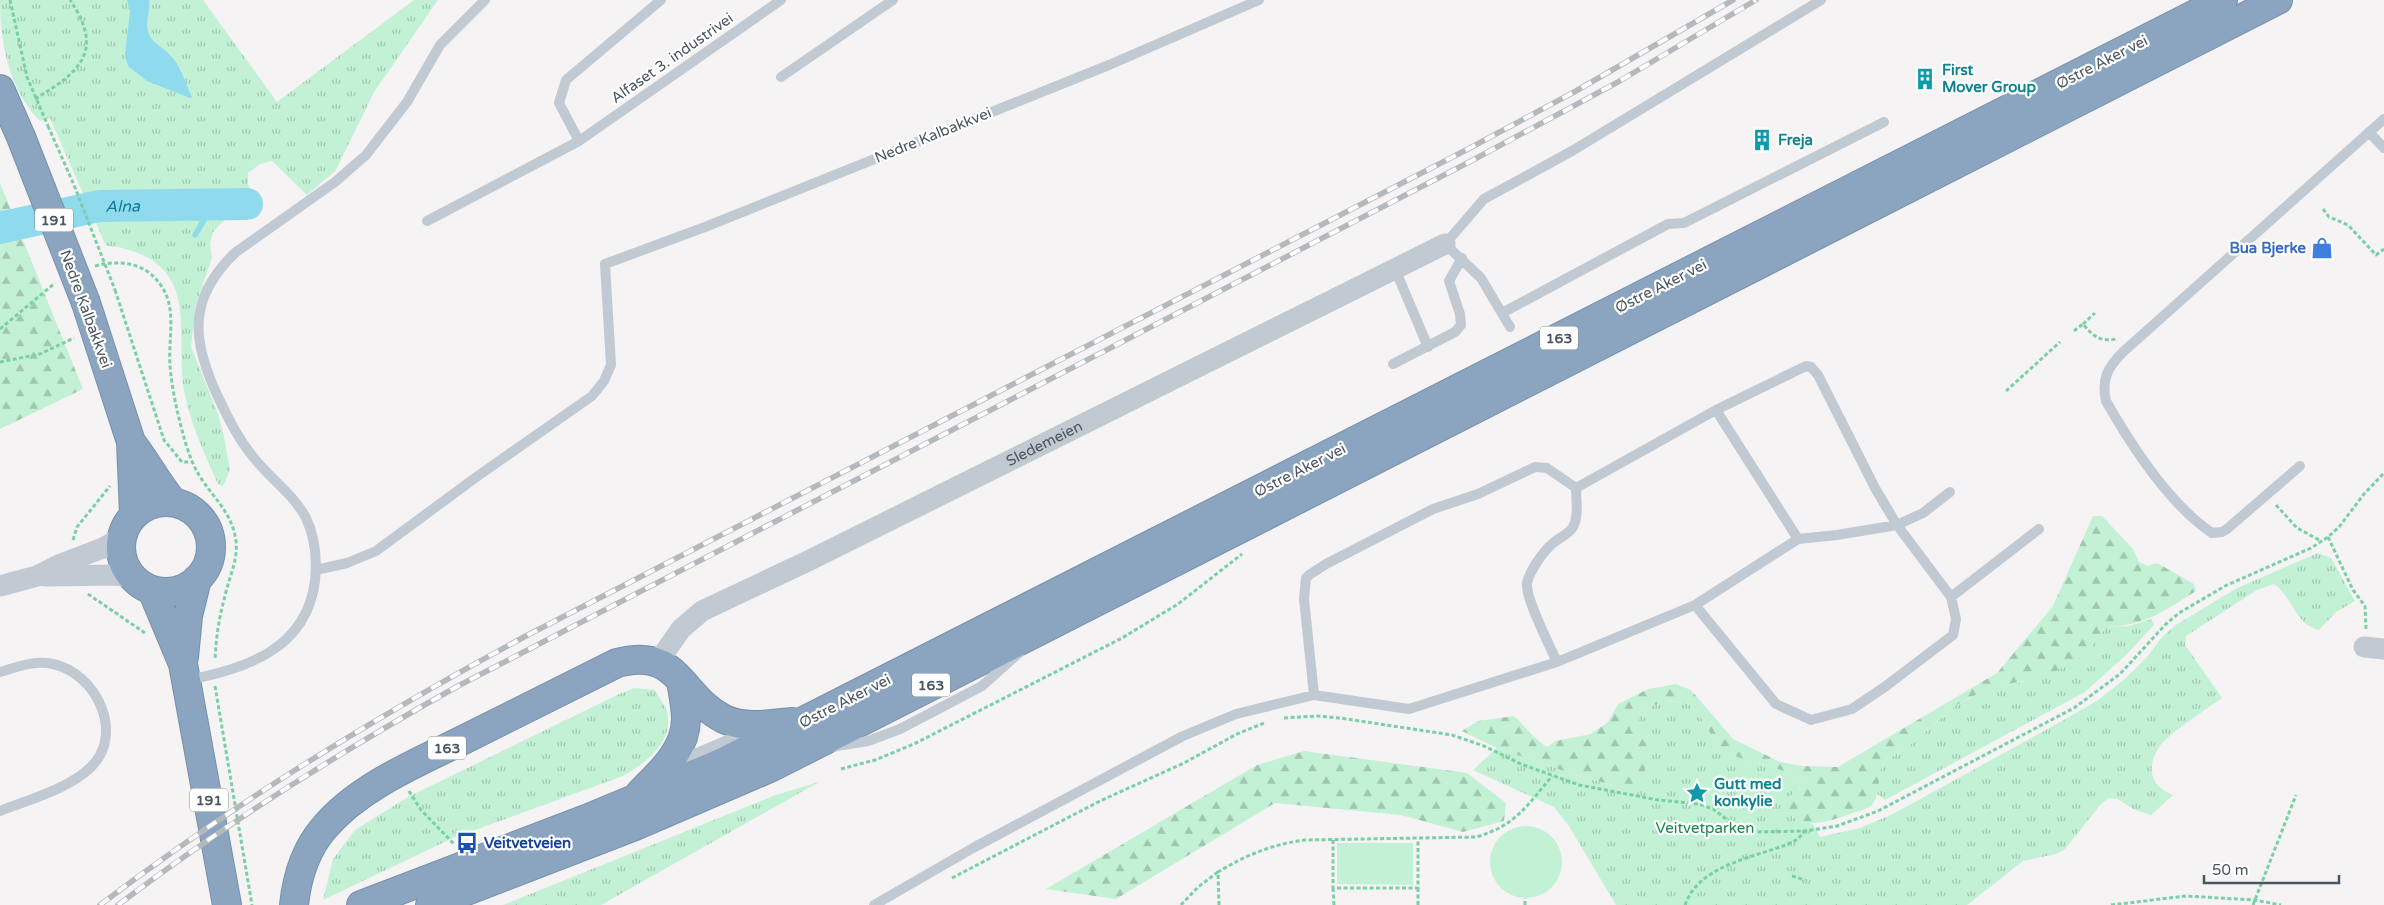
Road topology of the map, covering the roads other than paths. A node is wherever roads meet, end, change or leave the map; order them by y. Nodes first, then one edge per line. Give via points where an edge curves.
1 (486, 0) edge
2 (661, 0) edge
3 (781, 0) edge
4 (893, 0) edge
5 (1258, 0) edge
6 (1821, 0) edge
7 (2223, 0) edge
8 (2278, 0) edge
9 (781, 77) dead end
10 (1, 88) edge
11 (2384, 119) edge
12 (1884, 122) dead end
13 (2369, 132) junction
14 (579, 141) junction
15 (2384, 148) edge
16 (427, 221) dead end
17 (1445, 244) junction
18 (1462, 258) junction
19 (1395, 270) junction
20 (1502, 314) junction
21 (1510, 327) dead end
22 (1428, 347) junction
23 (1393, 364) dead end
24 (1716, 410) junction
25 (131, 442) junction
26 (2300, 466) dead end
27 (1576, 488) junction
28 (1950, 492) dead end
29 (173, 502) junction
30 (134, 514) junction
31 (1896, 525) junction
32 (2039, 529) dead end
33 (121, 538) junction
34 (1798, 539) junction
35 (316, 570) junction
36 (37, 576) junction
37 (197, 579) junction
38 (142, 584) junction
39 (0, 586) edge
40 (1951, 596) junction
41 (1695, 605) junction
42 (658, 662) junction
43 (1557, 662) junction
44 (0, 672) edge
45 (185, 672) junction
46 (681, 681) junction
47 (1314, 696) junction
48 (756, 724) junction
49 (809, 734) junction
50 (668, 763) junction
51 (632, 800) junction
52 (0, 811) edge
53 (504, 876) junction
54 (227, 905) edge
55 (294, 905) edge
56 (361, 905) edge
57 (430, 905) edge
58 (470, 905) edge
59 (874, 905) edge

1 - 35 lane via 440,45 407,102 366,155 335,182 236,252 211,283 202,306 198,325 199,346 212,385 246,447 306,518 314,545
2 - 14 lane via 566,80 559,103
3 - 14 lane, Alfaset 3. industrivei
4 - 9 lane
5 - 35 lane, Nedre Kalbakkvei via 1109,65 605,264 611,365 592,396 376,551 347,563
6 - 17 lane via 1572,151 1484,199
7 - 49 highway, Østre Aker vei / 163
8 - 49 highway, Østre Aker vei / 163 via 1049,625
10 - 25 highway, Nedre Kalbakkvei / 191, bridge via 86,302
11 - 13 lane
12 - 20 lane via 1684,223 1668,224
13 - 15 lane
13 - 26 lane via 2123,352 2104,377 2106,400 2143,460 2179,502 2212,533 2222,532
14 - 16 lane, Alfaset 3. industrivei
17 - 18 lane
17 - 19 street, Sledemeien
18 - 20 lane via 1481,278
18 - 22 lane via 1449,282 1461,325
19 - 22 lane
19 - 42 street, Sledemeien via 702,611 680,629
20 - 21 lane
22 - 23 lane
24 - 27 lane
24 - 31 lane via 1806,366 1811,367
24 - 34 lane
25 - 29 highway, Nedre Kalbakkvei / 191
25 - 30 highway, Nedre Kalbakkvei / 191
27 - 43 lane via 1573,526 1565,536 1553,542 1533,569 1527,584 1530,600
27 - 47 lane via 1547,468 1535,467 1478,494 1433,509 1309,575 1304,600
28 - 31 lane via 1923,513
29 - 30 highway via 152,503
29 - 37 highway via 193,511 207,528 209,560
30 - 33 highway
31 - 34 lane
31 - 40 lane
32 - 40 lane
33 - 36 street
33 - 38 highway via 122,559
34 - 41 lane
35 - 45 lane via 304,620 290,637 252,662 215,674
36 - 38 street via 117,575
36 - 39 street
37 - 38 highway via 176,590 164,592
37 - 45 highway, 191 via 188,616
38 - 45 highway, 191
40 - 41 lane via 1956,619 1953,634 1946,641 1852,709 1811,720 1776,704
41 - 43 lane
42 - 46 highway, 163
42 - 55 highway, 163 via 639,659 617,663 374,788 336,816 312,844 298,877
43 - 47 lane via 1409,709
44 - 52 lane via 36,663 52,663 67,668 81,677 96,695 106,730 100,755 90,768 70,783
45 - 54 highway, 191
46 - 48 highway, 163 via 713,712 725,719
46 - 50 highway, 163 via 686,720 682,740
47 - 59 lane via 1236,714 1184,736 973,848
48 - 49 highway, 163
48 - 50 lane via 725,741
49 - 51 highway, Østre Aker vei / 163 via 719,764
49 - 53 highway, Østre Aker vei / 163 via 675,810
50 - 51 highway, 163
51 - 56 highway, Østre Aker vei / 163
53 - 57 highway, Østre Aker vei / 163
53 - 58 highway, 163

